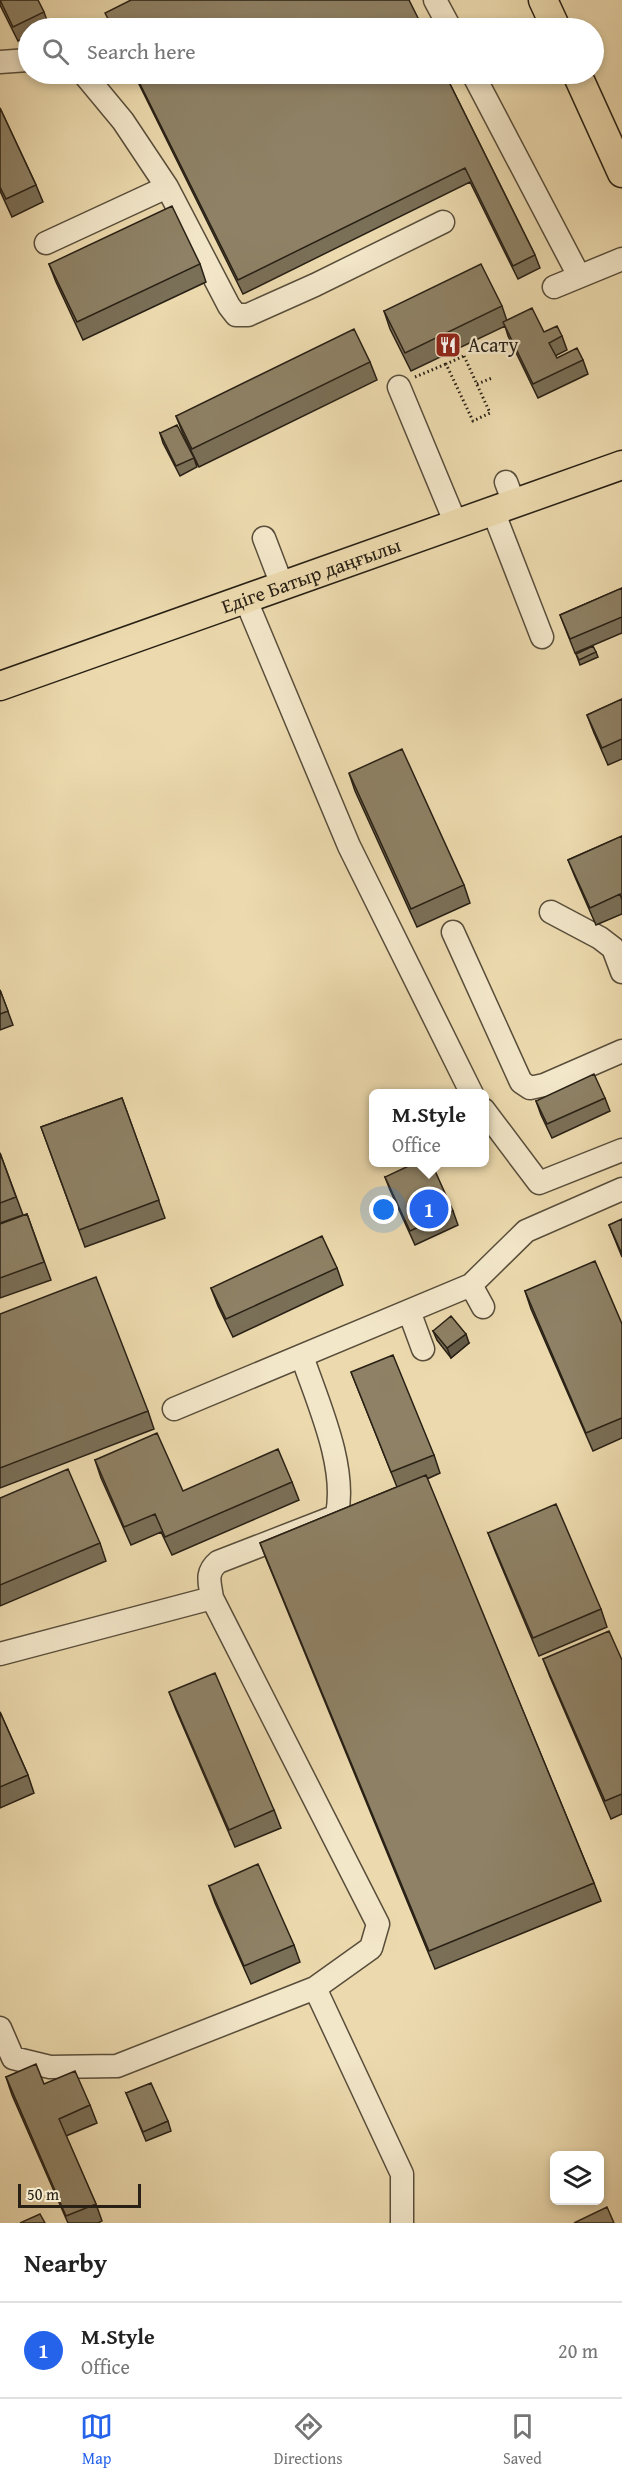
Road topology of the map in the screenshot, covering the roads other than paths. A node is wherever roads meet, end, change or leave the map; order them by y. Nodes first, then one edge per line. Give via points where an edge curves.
1 (435, 0) edge
2 (543, 0) edge
3 (445, 18) edge
4 (551, 18) edge
5 (18, 61) edge
6 (0, 62) edge
7 (92, 84) edge
8 (478, 84) edge
9 (582, 84) edge
10 (622, 173) edge
11 (167, 187) junction
12 (443, 222) dead end
13 (46, 243) dead end
14 (622, 259) edge
15 (579, 276) junction
16 (554, 287) dead end
17 (406, 383) road end
18 (622, 465) edge
19 (504, 499) junction
20 (456, 524) junction
21 (264, 538) dead end
22 (282, 585) junction
23 (245, 598) junction
24 (542, 636) dead end
25 (0, 686) edge
26 (551, 912) dead end
27 (453, 932) dead end
28 (622, 972) edge
29 (622, 1051) edge
30 (470, 1089) edge
31 (489, 1117) edge
32 (622, 1150) edge
33 (622, 1189) edge
34 (471, 1285) junction
35 (483, 1307) dead end
36 (409, 1311) junction
37 (423, 1349) dead end
38 (302, 1356) junction
39 (174, 1409) dead end
40 (212, 1598) junction
41 (0, 1654) edge
42 (315, 1988) junction
43 (0, 2028) edge
44 (402, 2223) edge

1 - 3 lane
2 - 4 main road
5 - 6 lane
7 - 11 lane via 123,121
8 - 15 lane
9 - 10 main road
11 - 12 lane via 229,306 242,316
11 - 13 lane
14 - 15 lane
15 - 16 lane
17 - 20 lane
18 - 19 main road, Едіге Батыр даңғылы
19 - 20 main road, Едіге Батыр даңғылы
19 - 24 lane
20 - 22 main road, Едіге Батыр даңғылы
21 - 22 lane
22 - 23 main road, Едіге Батыр даңғылы
23 - 25 main road, Едіге Батыр даңғылы
23 - 30 lane via 349,846
26 - 28 lane via 613,948
27 - 29 lane via 521,1082 530,1088 544,1085
31 - 32 lane via 539,1183
33 - 34 lane via 526,1231
34 - 35 lane
34 - 36 lane
36 - 37 lane
36 - 38 lane
38 - 39 lane
38 - 40 lane via 334,1452 338,1514 218,1563 208,1575
40 - 41 lane
40 - 42 lane via 378,1924 371,1948
42 - 43 lane via 117,2066 50,2067 13,2058
42 - 44 lane via 402,2174

